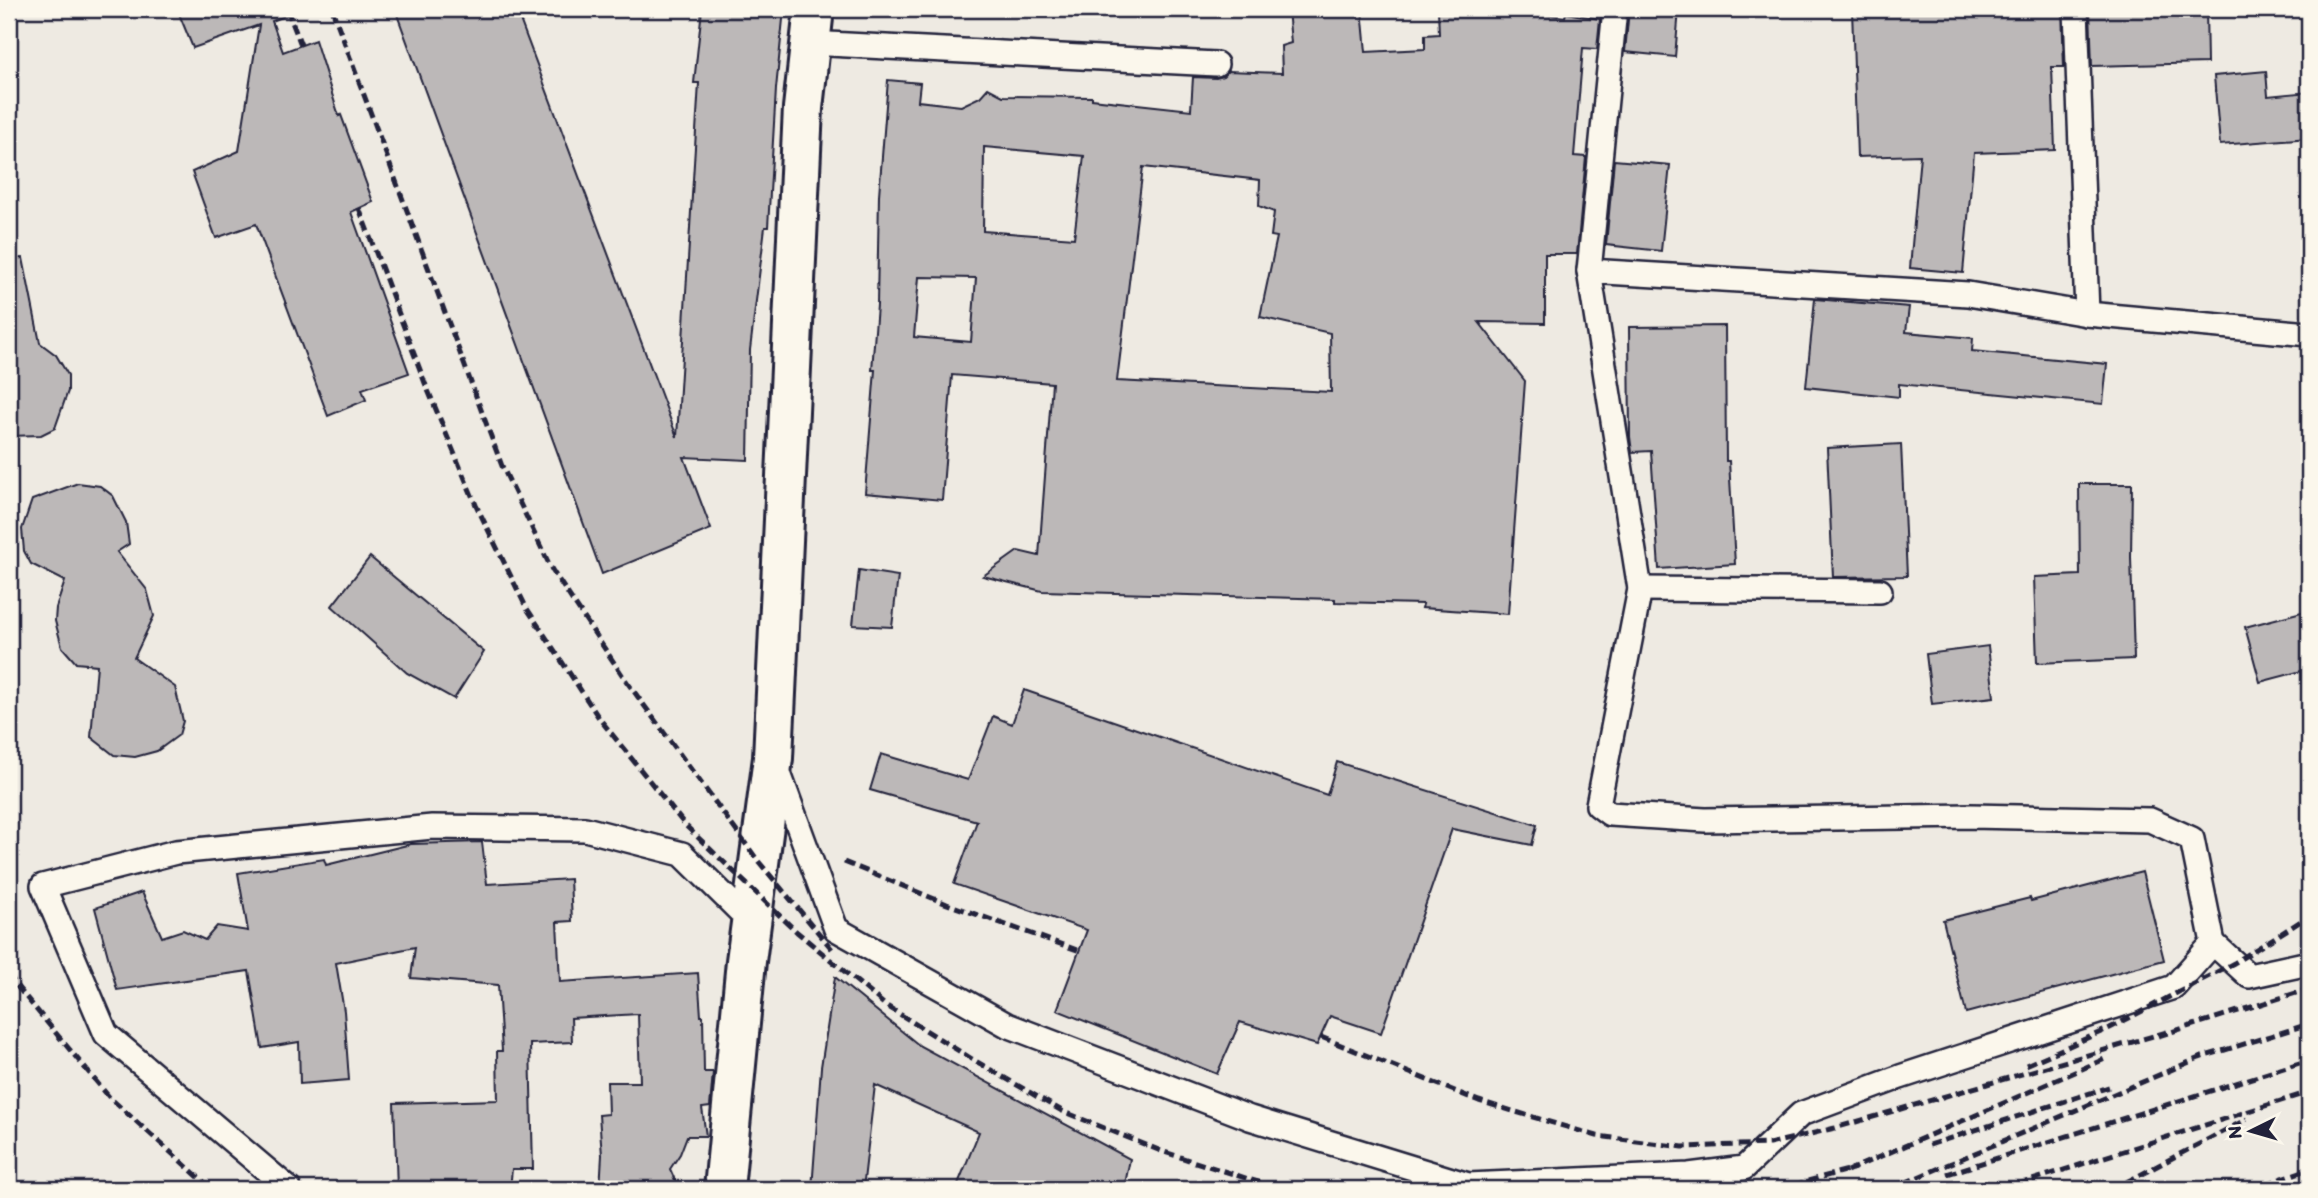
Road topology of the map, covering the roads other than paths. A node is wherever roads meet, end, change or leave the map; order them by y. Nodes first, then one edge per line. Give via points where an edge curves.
1 (1615, 9) edge
2 (2077, 9) edge
3 (811, 26) edge
4 (1216, 64) dead end
5 (1589, 271) junction
6 (2087, 314) junction
7 (2309, 334) edge
8 (1640, 589) junction
9 (1880, 591) dead end
10 (773, 758) junction
11 (751, 922) junction
12 (2213, 943) junction
13 (2309, 962) edge
14 (1744, 1179) edge
15 (289, 1189) edge
16 (724, 1189) edge

1 - 5 lane
2 - 6 lane
3 - 4 lane
3 - 10 street via 803,108
5 - 6 lane via 1968,295
5 - 8 lane
6 - 7 lane
8 - 9 lane
8 - 12 lane via 1598,805 1610,814 1705,820 1971,816 2150,820 2192,839
10 - 11 street
10 - 14 lane via 836,929 1007,1025 1250,1118 1468,1185 1689,1175
11 - 15 lane via 682,854 585,829 432,827 176,852 43,886 106,1034
11 - 16 street
12 - 13 lane via 2249,976
12 - 14 lane via 2174,986 1801,1114

